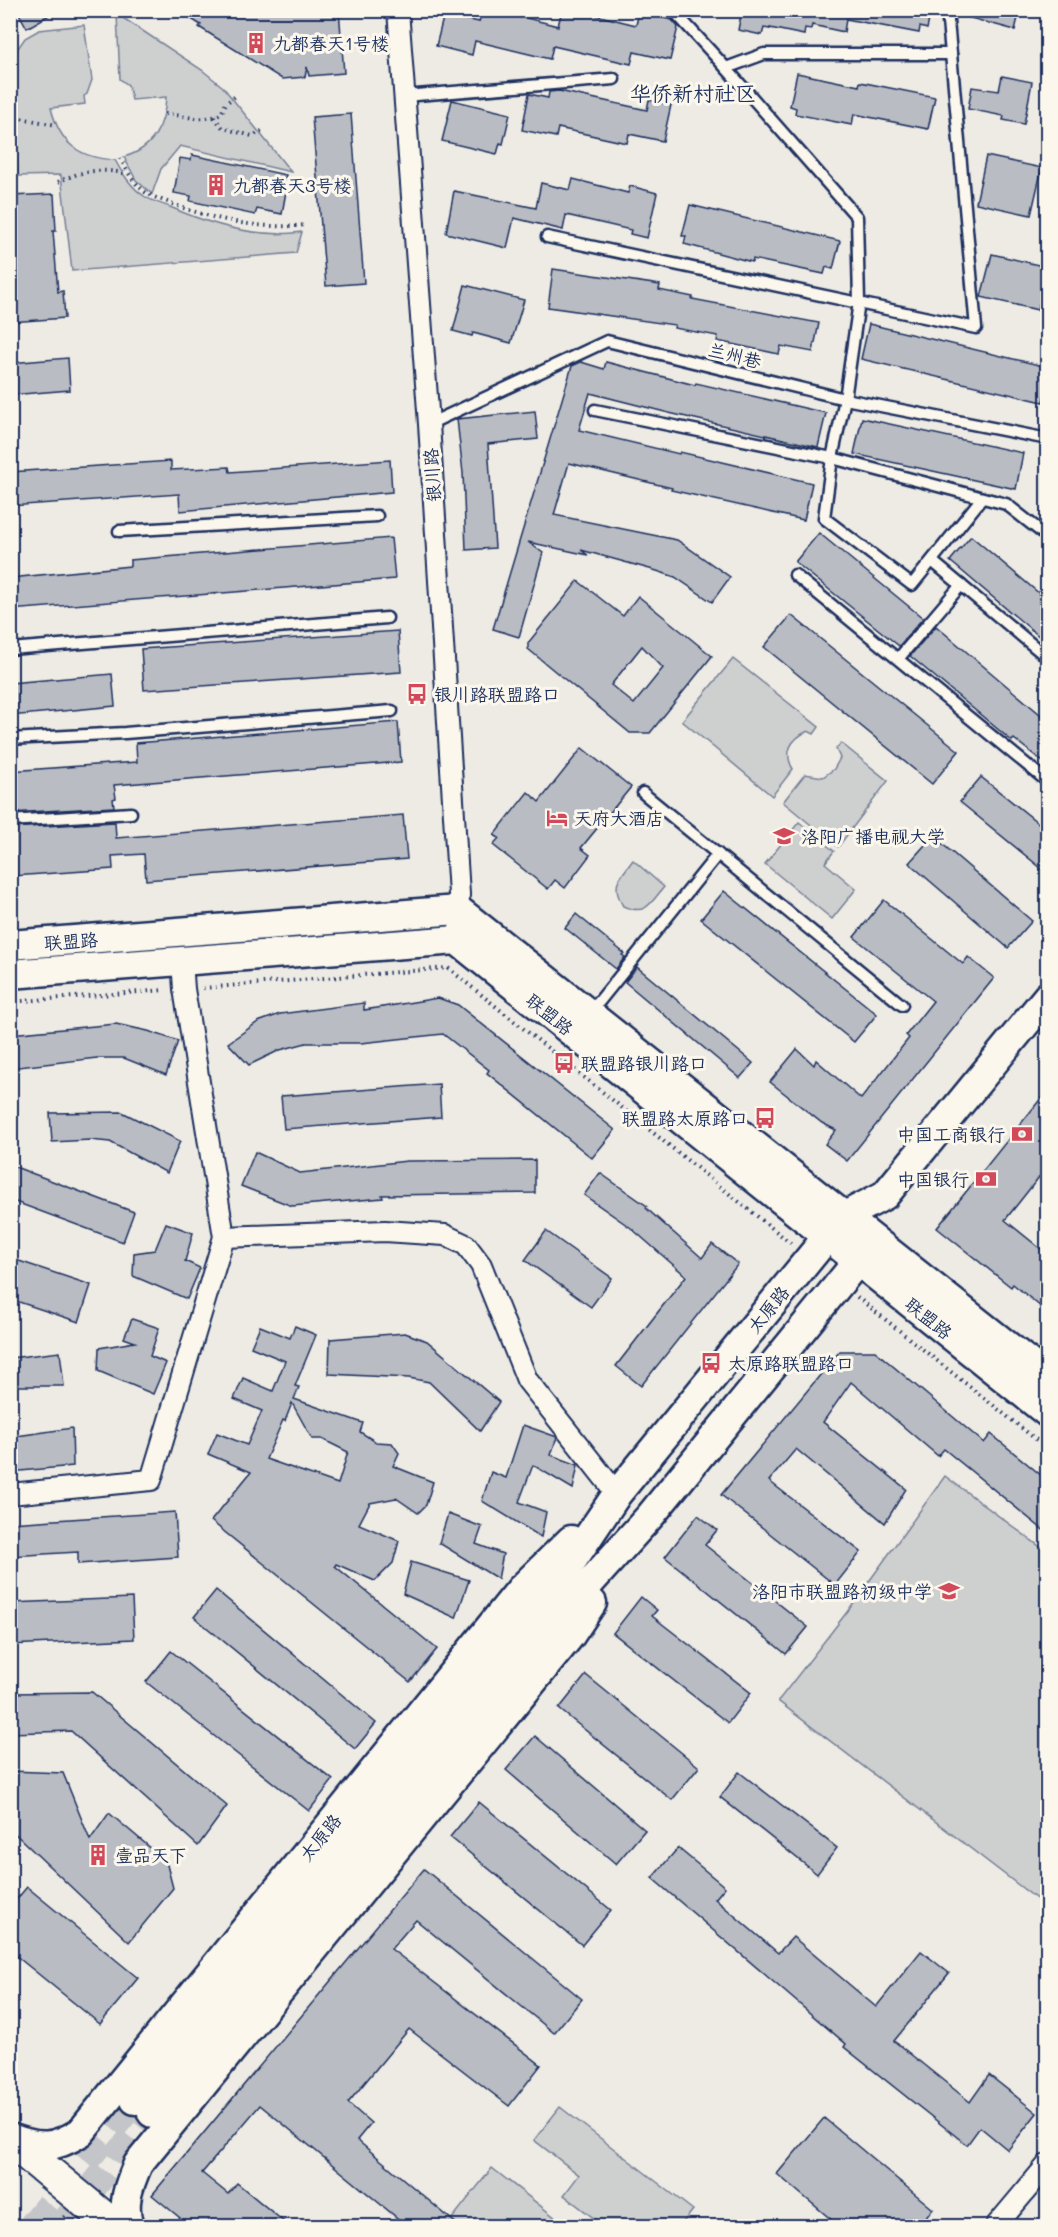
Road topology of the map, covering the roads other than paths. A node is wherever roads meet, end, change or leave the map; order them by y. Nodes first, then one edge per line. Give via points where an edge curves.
1 (398, 10) edge
2 (673, 10) edge
3 (947, 10) edge
4 (951, 54) junction
5 (726, 68) junction
6 (614, 79) dead end
7 (405, 96) junction
8 (547, 237) dead end
9 (859, 302) junction
10 (845, 399) junction
11 (595, 410) dead end
12 (429, 424) junction
13 (1047, 439) edge
14 (832, 458) junction
15 (982, 498) junction
16 (377, 516) dead end
17 (119, 531) dead end
18 (1047, 537) edge
19 (932, 561) junction
20 (795, 575) dead end
21 (961, 585) junction
22 (387, 618) dead end
23 (10, 650) edge
24 (1047, 658) edge
25 (898, 659) junction
26 (392, 711) dead end
27 (10, 739) edge
28 (1047, 782) edge
29 (643, 793) dead end
30 (130, 813) dead end
31 (10, 821) edge
32 (718, 854) junction
33 (458, 910) junction
34 (457, 940) junction
35 (10, 945) edge
36 (10, 974) edge
37 (183, 975) junction
38 (1047, 996) edge
39 (902, 1005) dead end
40 (591, 1014) junction
41 (885, 1195) junction
42 (827, 1237) junction
43 (224, 1238) junction
44 (857, 1262) junction
45 (1047, 1378) edge
46 (1047, 1413) edge
47 (10, 1494) edge
48 (617, 1494) junction
49 (651, 1515) junction
50 (10, 2139) edge
51 (1047, 2164) edge
52 (114, 2226) edge
53 (129, 2226) edge
54 (996, 2226) edge

1 - 7 street, 银川路
2 - 5 lane
3 - 4 lane
4 - 5 lane via 764,54
4 - 9 lane via 976,328
5 - 9 lane via 857,217
6 - 7 lane
7 - 12 street, 银川路
8 - 9 lane
9 - 10 lane
10 - 12 lane, 兰州巷 via 607,341
10 - 13 lane, 兰州巷
10 - 14 lane
11 - 14 lane
12 - 33 street, 银川路
14 - 15 lane
14 - 19 lane via 825,518 912,585
15 - 18 lane via 1006,504
15 - 19 lane
16 - 17 lane
19 - 21 lane
20 - 25 lane
21 - 24 lane
21 - 25 lane
22 - 23 lane
25 - 28 lane
26 - 27 lane
29 - 32 lane
30 - 31 lane
32 - 39 lane
32 - 40 lane
33 - 34 street, 银川路
33 - 35 main road, 联盟路
33 - 40 main road, 联盟路
34 - 37 main road, 联盟路
34 - 42 main road, 联盟路
36 - 37 main road, 联盟路
37 - 43 street
38 - 41 main road, 太原路
40 - 42 main road, 联盟路
41 - 42 main road, 太原路
41 - 44 main road, 太原路
42 - 44 main road, 联盟路
42 - 48 main road, 太原路
43 - 47 street via 151,1480
43 - 48 street via 385,1231 445,1235 466,1245 481,1265 527,1380
44 - 45 main road, 联盟路
44 - 46 main road, 联盟路
44 - 49 main road, 太原路
48 - 49 main road, 太原路 via 537,1613 143,2106 560,1616
48 - 50 main road, 太原路 via 521,1589 81,2132 44,2147
49 - 53 main road, 太原路 via 570,1636 138,2164 124,2204
50 - 52 main road
51 - 54 street

